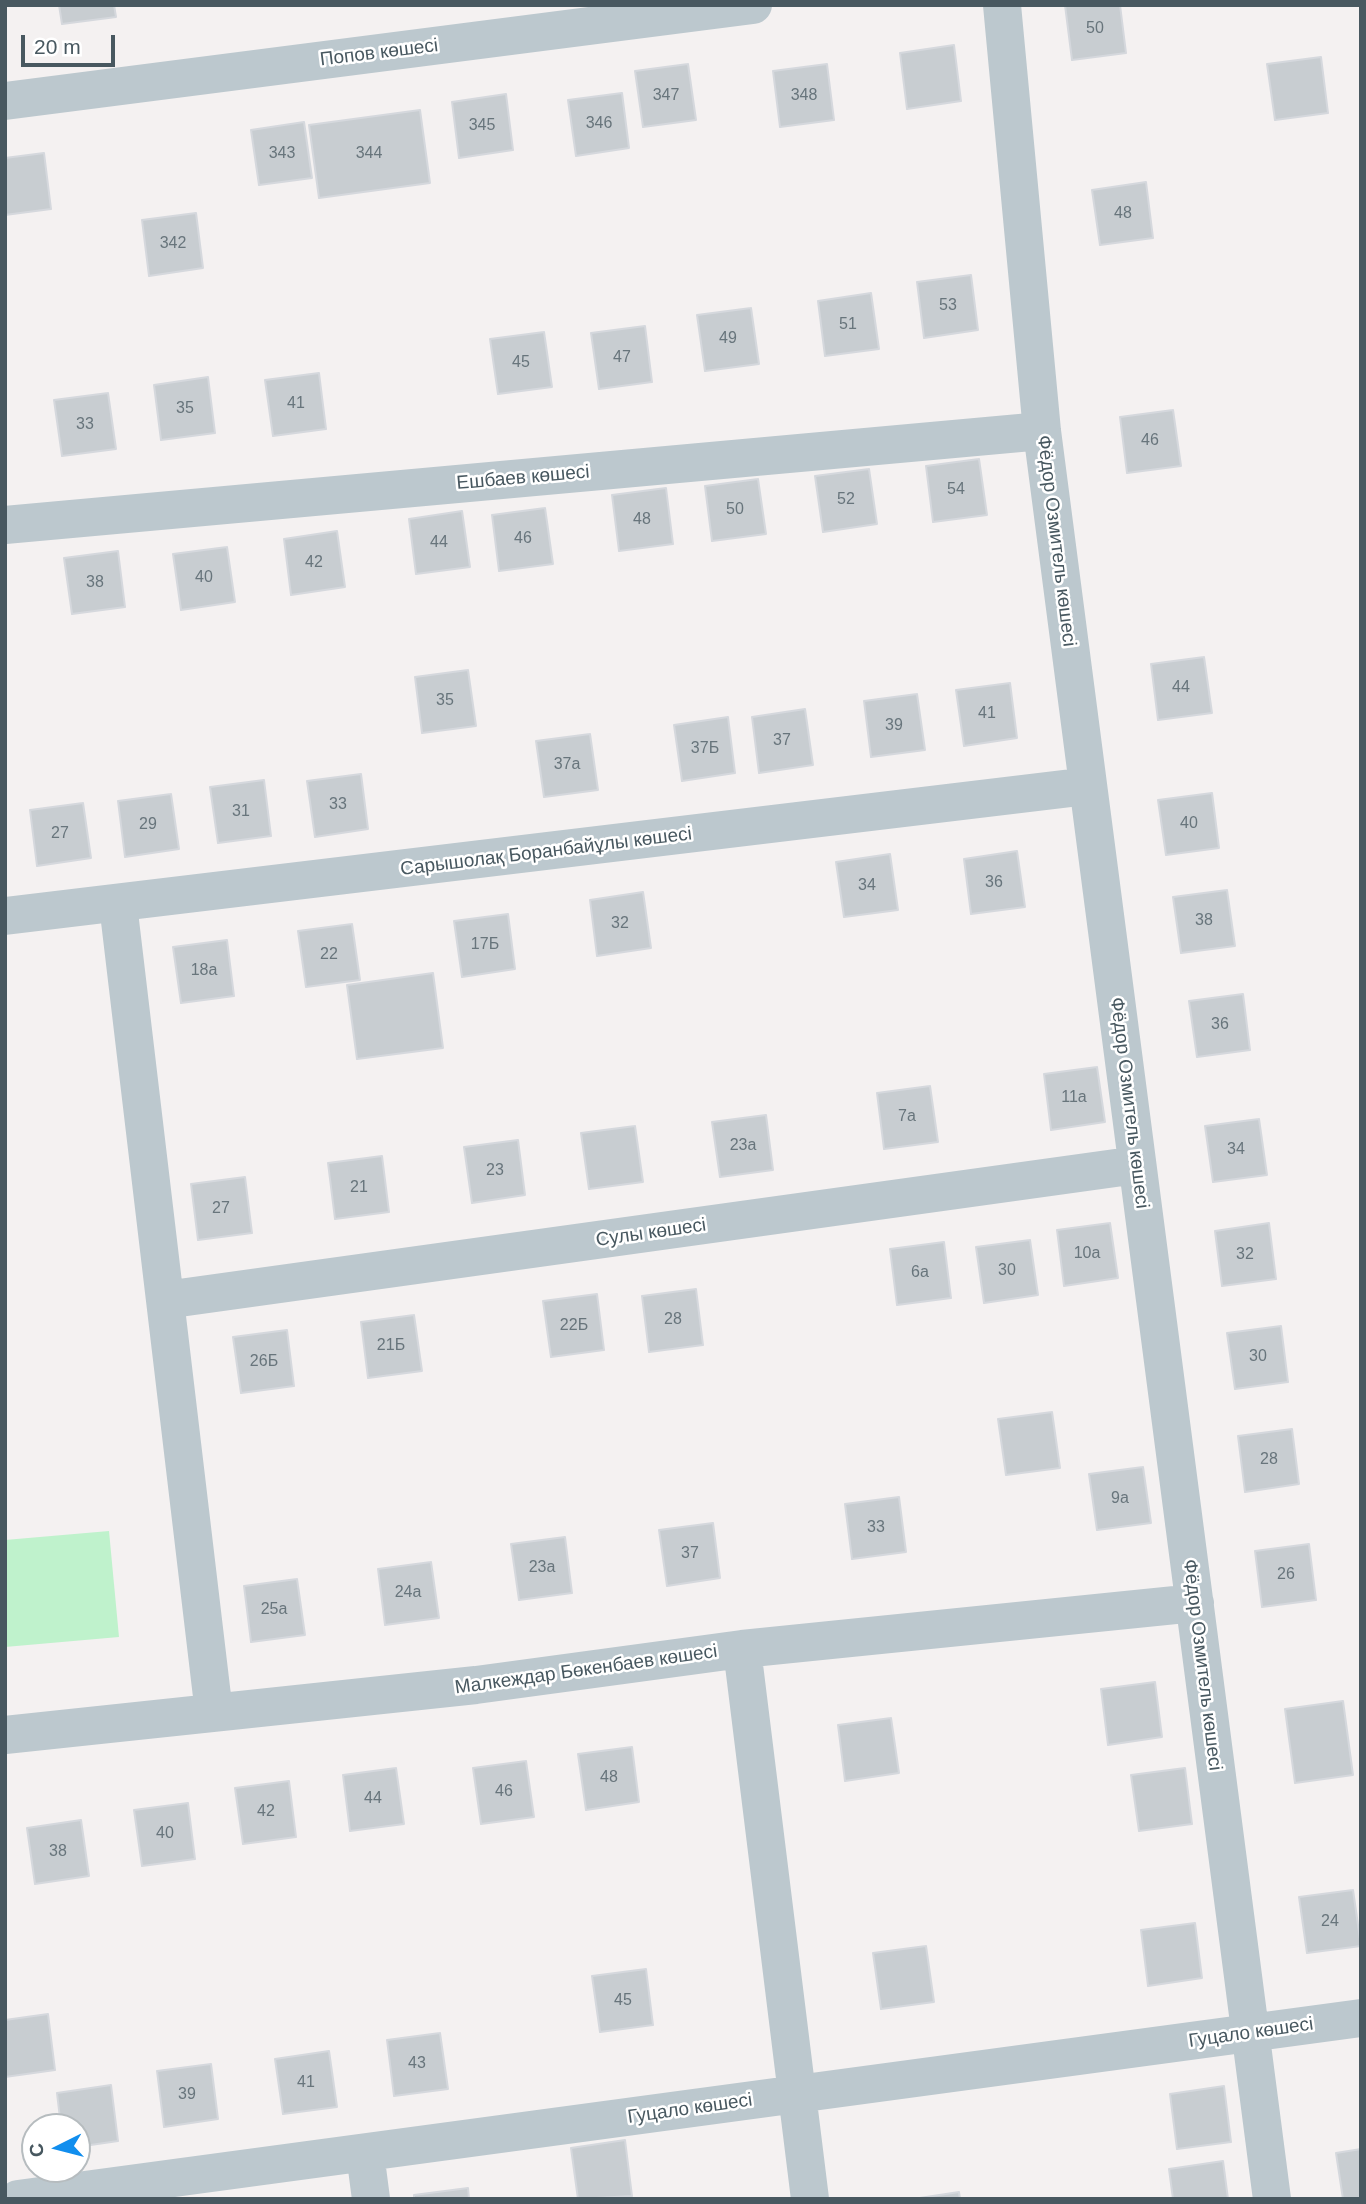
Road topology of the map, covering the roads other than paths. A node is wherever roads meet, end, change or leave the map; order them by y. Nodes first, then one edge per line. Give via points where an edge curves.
1 (753, 5) edge
2 (1002, 5) edge
3 (5, 101) edge
4 (1042, 431) junction
5 (5, 525) edge
6 (1088, 786) junction
7 (118, 904) junction
8 (5, 916) edge
9 (1138, 1165) junction
10 (165, 1300) junction
11 (1195, 1603) junction
12 (742, 1649) junction
13 (214, 1713) junction
14 (5, 1735) edge
15 (1361, 2018) edge
16 (1249, 2033) junction
17 (799, 2095) junction
18 (365, 2153) junction
19 (18, 2199) edge
20 (371, 2199) edge
21 (810, 2199) edge
22 (1272, 2199) edge

1 - 3 street, Попов көшесі
2 - 4 street, Фёдор Озмитель көшесі
4 - 5 street, Ешбаев көшесі
4 - 6 street, Фёдор Озмитель көшесі
6 - 7 street, Сарышолақ Боранбайұлы көшесі
6 - 9 street, Фёдор Озмитель көшесі
7 - 8 street, Сарышолақ Боранбайұлы көшесі
7 - 10 street
9 - 10 street, Сулы көшесі
9 - 11 street, Фёдор Озмитель көшесі
10 - 13 street
11 - 12 street
11 - 16 street, Фёдор Озмитель көшесі
12 - 13 street, Малкеждар Бөкенбаев көшесі via 476,1685
12 - 17 street, Малкеждар Бөкенбаев көшесі
13 - 14 street, Малкеждар Бөкенбаев көшесі
15 - 16 street, Гуцало көшесі
16 - 17 street, Гуцало көшесі
16 - 22 street, Фёдор Озмитель көшесі
17 - 18 street, Гуцало көшесі
17 - 21 street, Малкеждар Бөкенбаев көшесі
18 - 19 street, Гуцало көшесі
18 - 20 street

